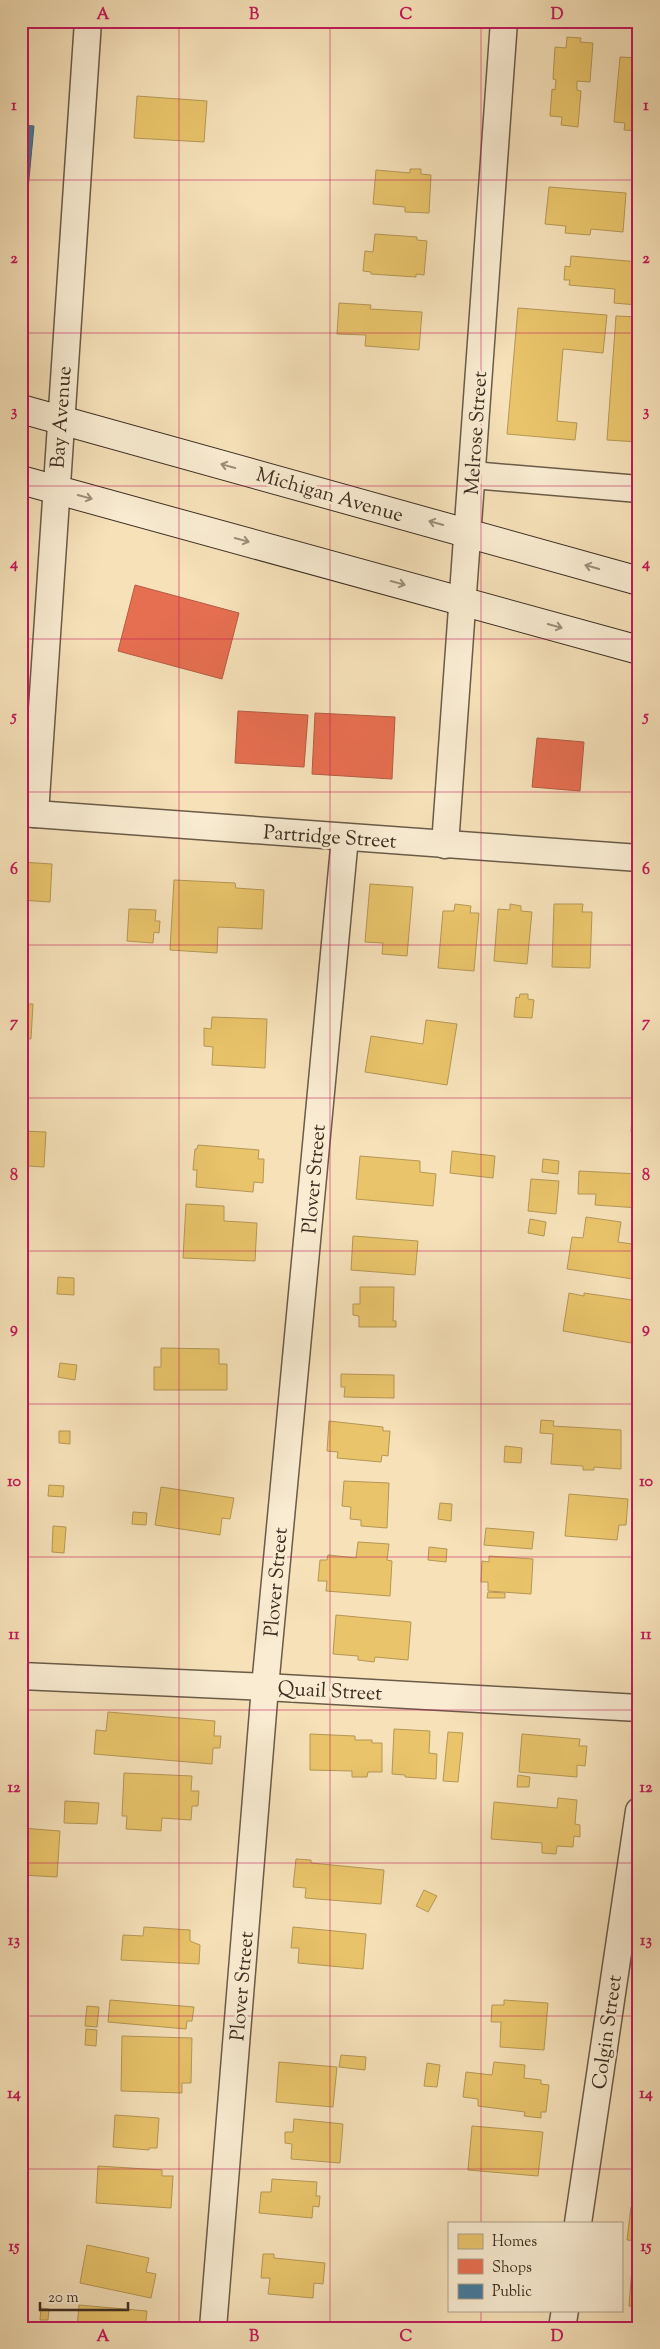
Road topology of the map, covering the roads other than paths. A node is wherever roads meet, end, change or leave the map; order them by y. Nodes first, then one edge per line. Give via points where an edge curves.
1 (88, 21) edge
2 (504, 21) edge
3 (21, 409) edge
4 (60, 420) junction
5 (472, 475) junction
6 (21, 480) edge
7 (56, 489) junction
8 (639, 489) edge
9 (468, 532) junction
10 (639, 581) edge
11 (463, 600) junction
12 (639, 650) edge
13 (28, 813) edge
14 (345, 837) junction
15 (446, 845) junction
16 (639, 858) edge
17 (21, 1676) edge
18 (265, 1687) junction
19 (639, 1708) edge
20 (639, 1811) edge
21 (578, 2222) edge
22 (565, 2312) edge
23 (213, 2328) edge
24 (562, 2328) edge

1 - 4 street, Bay Avenue
2 - 5 street, Melrose Street
3 - 4 main road, Michigan Avenue
4 - 7 street, Bay Avenue
9 -> 4 main road, Michigan Avenue
5 - 8 street
5 - 9 street, Melrose Street
6 - 7 main road
7 -> 11 main road
7 - 13 street, Bay Avenue
10 -> 9 main road, Michigan Avenue
9 - 11 street, Melrose Street
11 -> 12 main road
11 - 15 street, Melrose Street
13 - 14 street, Partridge Street
14 - 15 street, Partridge Street
14 - 18 street, Plover Street
15 - 16 street, Partridge Street
17 - 18 street, Quail Street
18 - 19 street, Quail Street
18 - 23 street, Plover Street
20 - 21 street, Colgin Street
22 - 24 street

